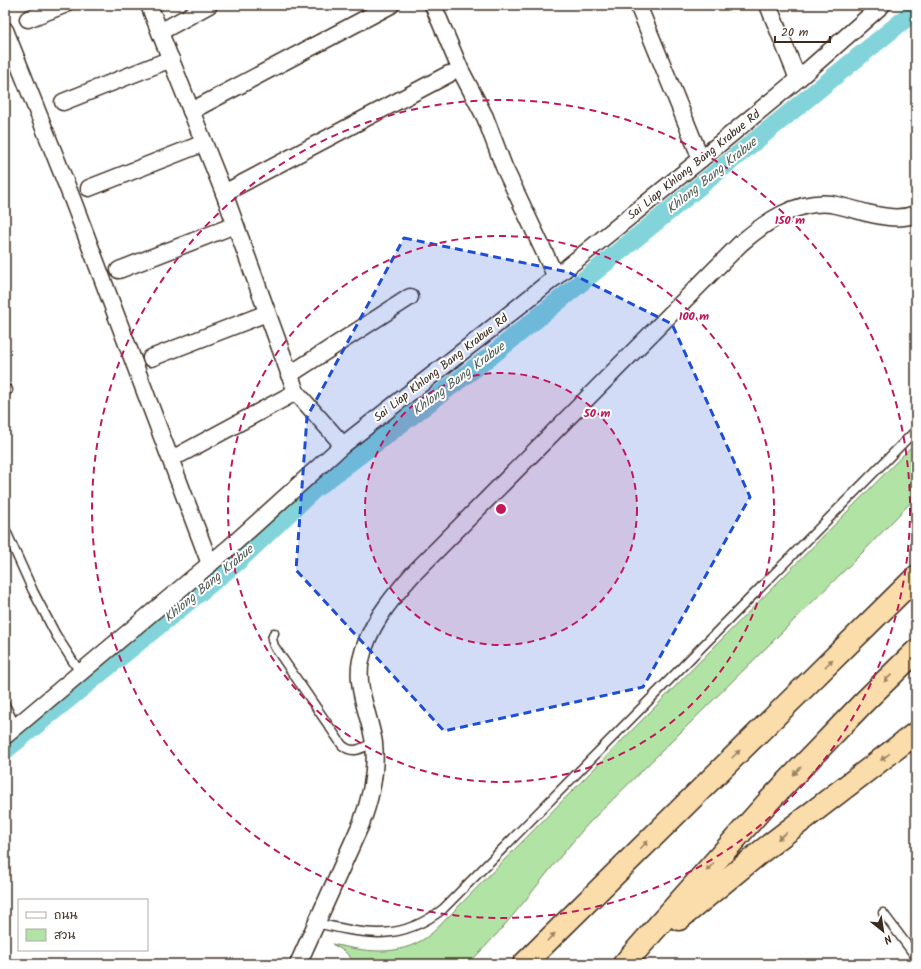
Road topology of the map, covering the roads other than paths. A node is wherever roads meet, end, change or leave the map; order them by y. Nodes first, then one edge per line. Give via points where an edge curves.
1 (64, 5) edge
2 (149, 5) edge
3 (210, 5) edge
4 (391, 5) edge
5 (433, 5) edge
6 (638, 5) edge
7 (768, 5) edge
8 (882, 5) edge
9 (28, 19) dead end
10 (5, 30) edge
11 (160, 32) junction
12 (170, 60) junction
13 (449, 74) dead end
14 (798, 79) junction
15 (63, 102) dead end
16 (191, 111) junction
17 (204, 143) junction
18 (702, 159) junction
19 (88, 188) dead end
20 (224, 193) junction
21 (916, 214) edge
22 (235, 225) junction
23 (119, 270) dead end
24 (556, 277) junction
25 (410, 296) dead end
26 (267, 313) junction
27 (152, 358) dead end
28 (289, 375) junction
29 (296, 392) junction
30 (916, 430) edge
31 (343, 445) junction
32 (181, 454) dead end
33 (5, 529) edge
34 (210, 564) junction
35 (916, 577) edge
36 (274, 633) dead end
37 (916, 651) edge
38 (81, 674) junction
39 (5, 705) edge
40 (11, 732) edge
41 (916, 733) edge
42 (374, 743) junction
43 (883, 913) dead end
44 (316, 923) junction
45 (916, 957) edge
46 (298, 964) edge
47 (524, 964) edge
48 (624, 964) edge
49 (628, 964) edge

1 - 9 street
2 - 11 street
3 - 11 street
4 - 16 street
5 - 24 street via 461,71 485,117 504,167
6 - 18 street
7 - 14 street
8 - 14 street, Sai Liap Khlong Bang Krabue Rd
10 - 34 street via 73,201
11 - 12 street
12 - 15 street
12 - 16 street
13 - 20 street
14 - 18 street, Sai Liap Khlong Bang Krabue Rd
16 - 17 street
17 - 19 street
17 - 20 street
18 - 24 street, Sai Liap Khlong Bang Krabue Rd
20 - 22 street
21 - 42 street via 888,218 831,204 815,204 784,213 759,228 740,244 394,595 366,641 360,661 360,681
22 - 23 street
22 - 26 street
24 - 31 street, Sai Liap Khlong Bang Krabue Rd
25 - 28 street
26 - 27 street
26 - 28 street
28 - 29 street
29 - 31 street
29 - 32 street
30 - 44 lane via 430,919 415,926 372,933
31 - 34 street, Sai Liap Khlong Bang Krabue Rd
33 - 38 lane via 56,635
34 - 38 street, Sai Liap Khlong Bang Krabue Rd
47 -> 35 highway
36 - 42 lane via 274,646 342,746 351,751
37 -> 48 highway via 774,797
38 - 40 street, Sai Liap Khlong Bang Krabue Rd
39 - 40 lane
41 -> 49 highway via 708,894
42 - 44 street via 375,764 369,804
43 - 45 lane
44 - 46 street

